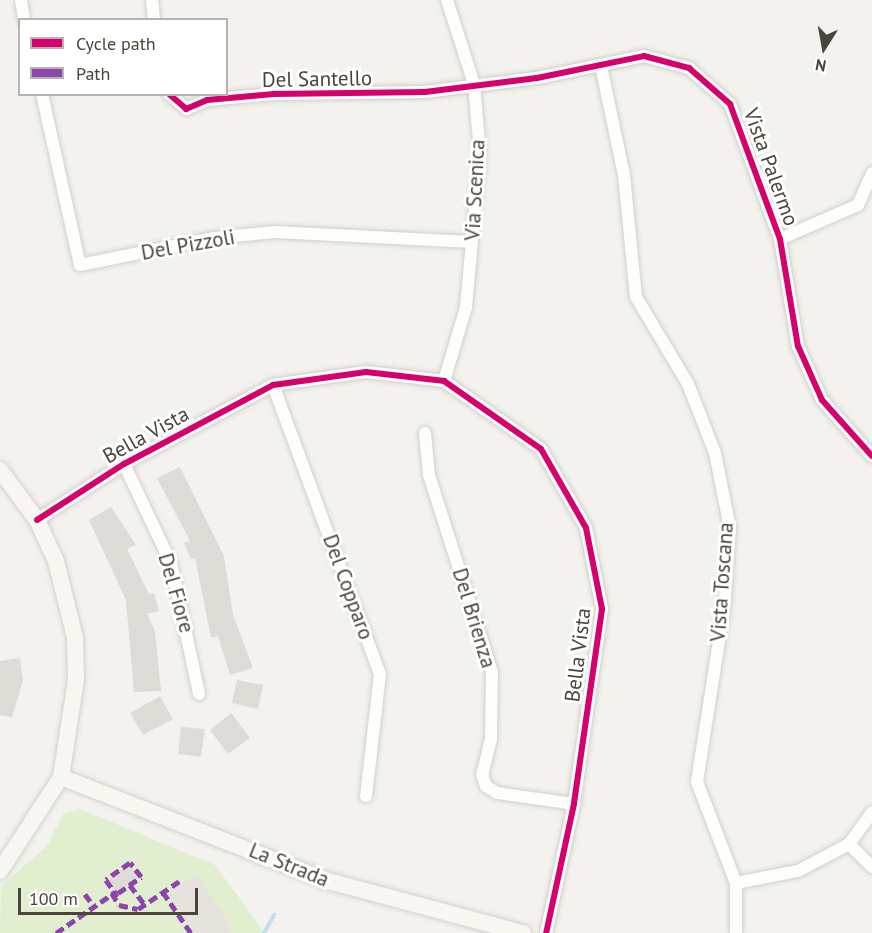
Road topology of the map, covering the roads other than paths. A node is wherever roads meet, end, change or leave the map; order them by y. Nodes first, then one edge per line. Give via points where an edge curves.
1 (21, 0) edge
2 (152, 0) edge
3 (447, 0) edge
4 (24, 18) edge
5 (154, 18) edge
6 (601, 66) junction
7 (474, 84) junction
8 (42, 96) edge
9 (171, 96) edge
10 (872, 173) edge
11 (780, 239) junction
12 (472, 242) junction
13 (444, 381) junction
14 (273, 385) junction
15 (425, 434) dead end
16 (872, 456) edge
17 (124, 464) junction
18 (0, 470) edge
19 (37, 520) junction
20 (199, 694) dead end
21 (61, 777) junction
22 (366, 796) dead end
23 (574, 804) junction
24 (872, 812) edge
25 (849, 844) junction
26 (872, 867) edge
27 (0, 871) edge
28 (736, 883) junction
29 (523, 933) edge
30 (546, 933) edge
31 (736, 933) edge

1 - 4 street
2 - 5 street
3 - 7 street, Via Scenica
6 - 7 street, Vista Palermo
6 - 11 street, Vista Palermo via 644,56 670,59 713,84 730,104 751,148
6 - 28 street, Vista Toscana via 624,175 636,297 688,384 715,453 730,528 724,609 697,782
7 - 9 street, Del Santello via 425,92 274,94 207,100 186,109
7 - 12 street, Via Scenica via 480,153
8 - 12 street, Del Pizzoli via 80,265 214,238 275,232
10 - 11 street via 858,205
11 - 16 street, Vista Palermo via 798,346 822,400
12 - 13 street, Via Scenica via 466,307
13 - 14 street, Bella Vista via 366,372
13 - 23 street, Bella Vista via 541,449 586,528 602,609
14 - 17 street, Bella Vista
14 - 22 street, Del Copparo via 380,674
15 - 23 street, Del Brienza via 429,475 492,672 491,739 482,774 486,786 497,792
17 - 19 street, Bella Vista
17 - 20 street, Del Fiore via 171,563
18 - 19 street
19 - 21 street via 68,597 75,638 75,705
21 - 27 street
21 - 29 street, La Strada via 325,880
23 - 30 street, Bella Vista
24 - 25 street
25 - 26 street
25 - 28 street via 798,871
28 - 31 street, Vista Toscana

